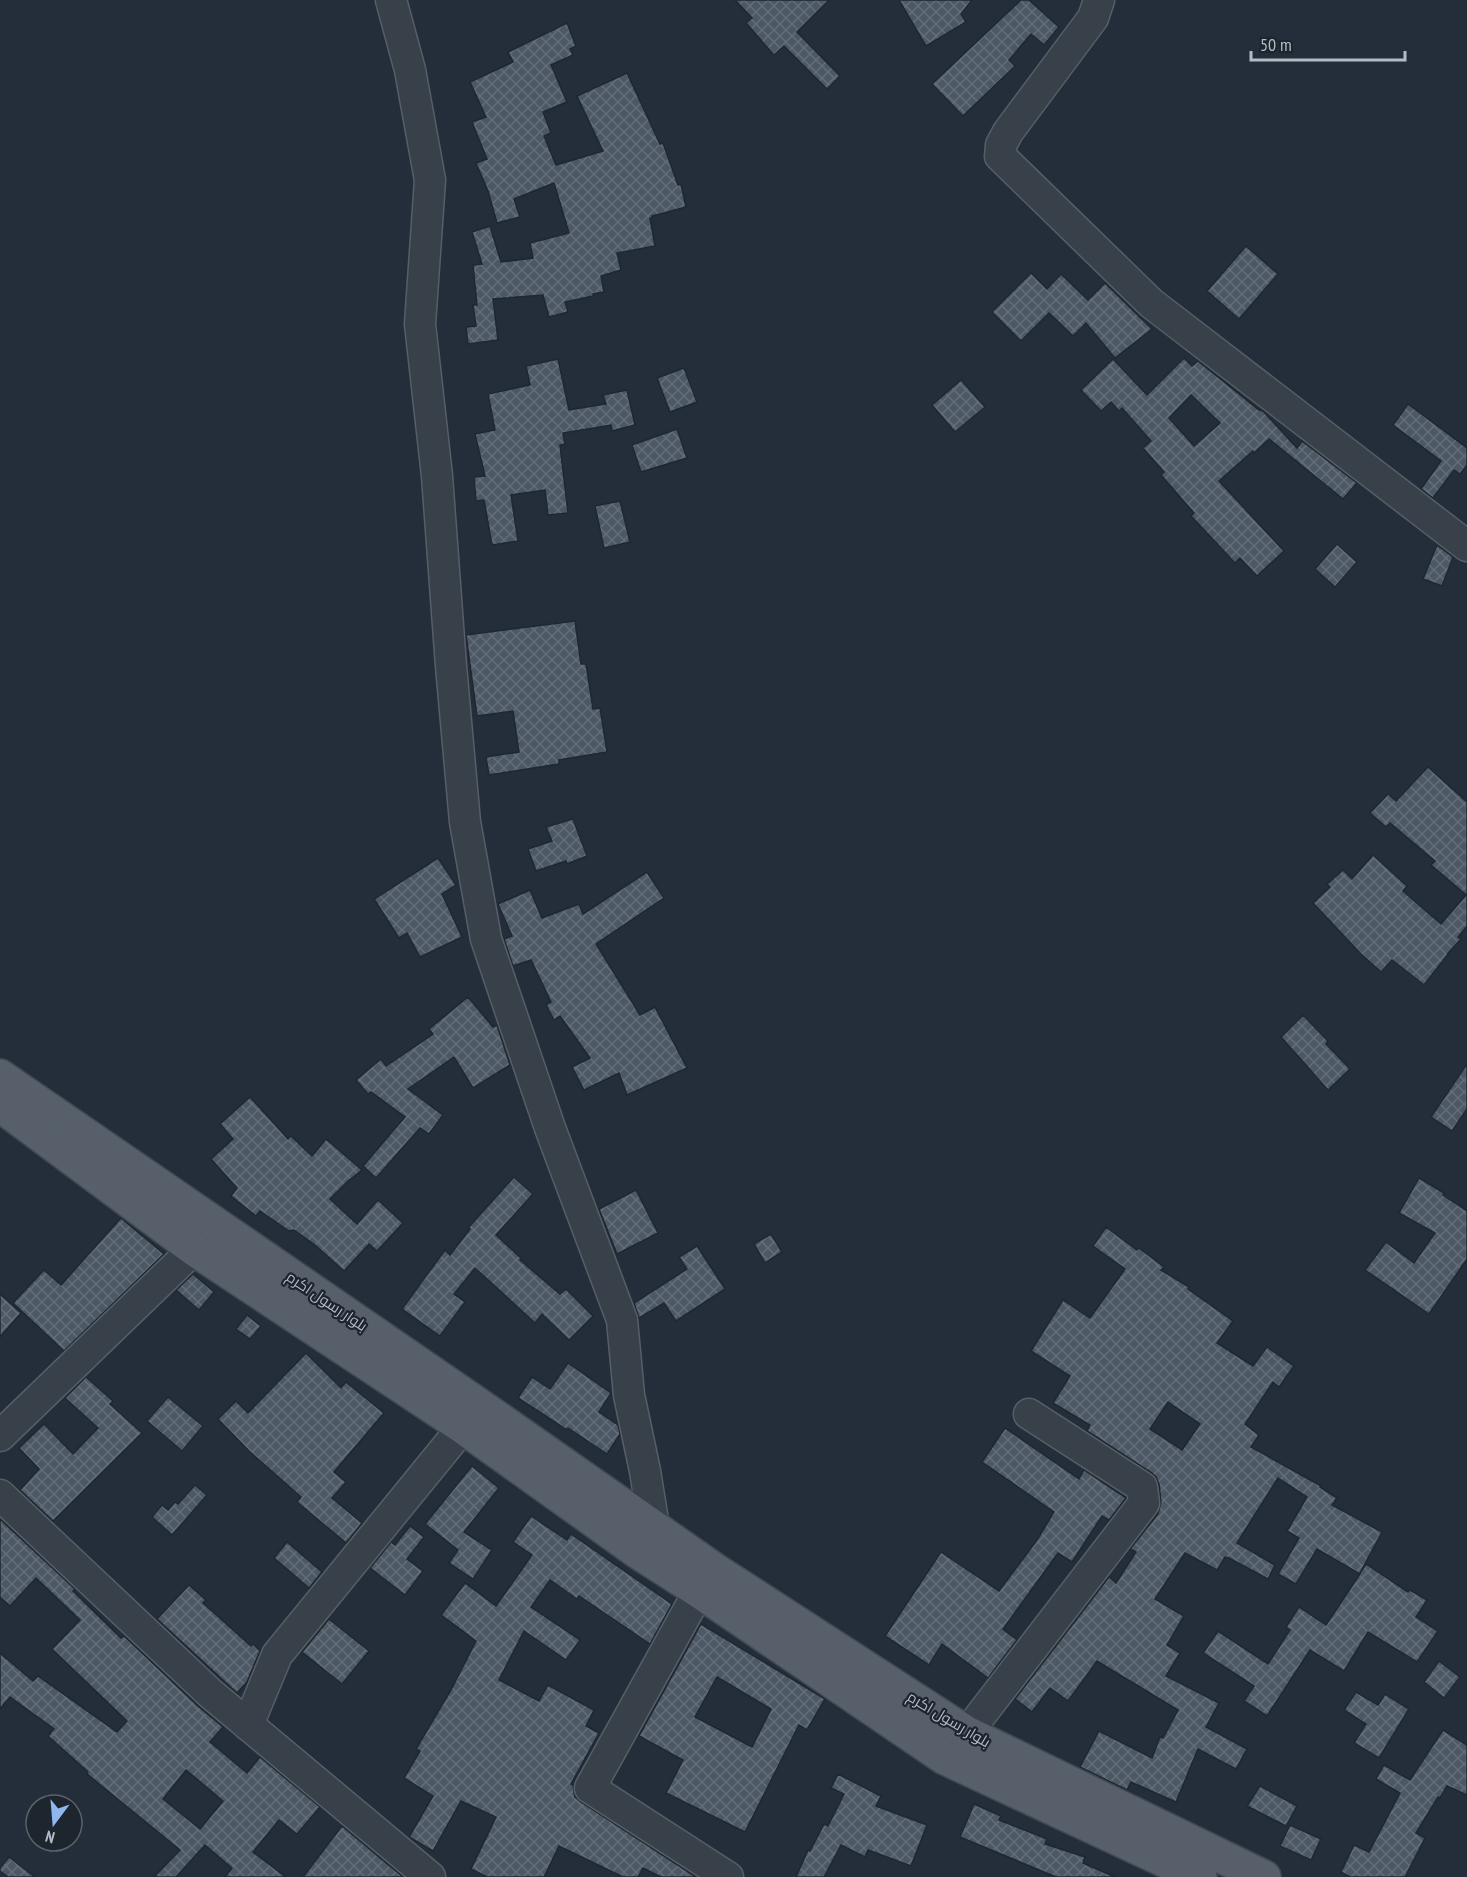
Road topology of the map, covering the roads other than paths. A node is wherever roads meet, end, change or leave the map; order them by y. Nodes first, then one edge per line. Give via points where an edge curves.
1 (391, 0) edge
2 (1099, 0) edge
3 (1467, 546) edge
4 (0, 1076) edge
5 (2, 1112) edge
6 (194, 1249) junction
7 (1029, 1414) dead end
8 (463, 1427) junction
9 (0, 1436) edge
10 (0, 1495) edge
11 (646, 1540) junction
12 (699, 1591) junction
13 (248, 1725) junction
14 (967, 1733) junction
15 (430, 1877) edge
16 (728, 1877) edge
17 (1200, 1877) edge
18 (1264, 1877) edge

1 - 11 street via 410,70 430,180 420,324 437,476 465,822 486,939 550,1128 622,1320 629,1395 645,1471
2 - 3 street via 1093,18 1008,132 1000,156 1151,303
4 - 11 main road, بلوار رسول اکرم
5 - 6 main road, بلوار رسول اکرم
6 - 8 main road, بلوار رسول اکرم
6 - 9 street
7 - 14 street via 1142,1487 1144,1503
8 - 11 main road, بلوار رسول اکرم
8 - 13 street via 277,1655
10 - 13 street
11 - 12 main road, بلوار رسول اکرم
11 - 14 main road, بلوار رسول اکرم via 715,1570
12 - 16 street via 590,1788
12 - 17 main road, بلوار رسول اکرم via 945,1758
13 - 15 street
14 - 18 main road, بلوار رسول اکرم

